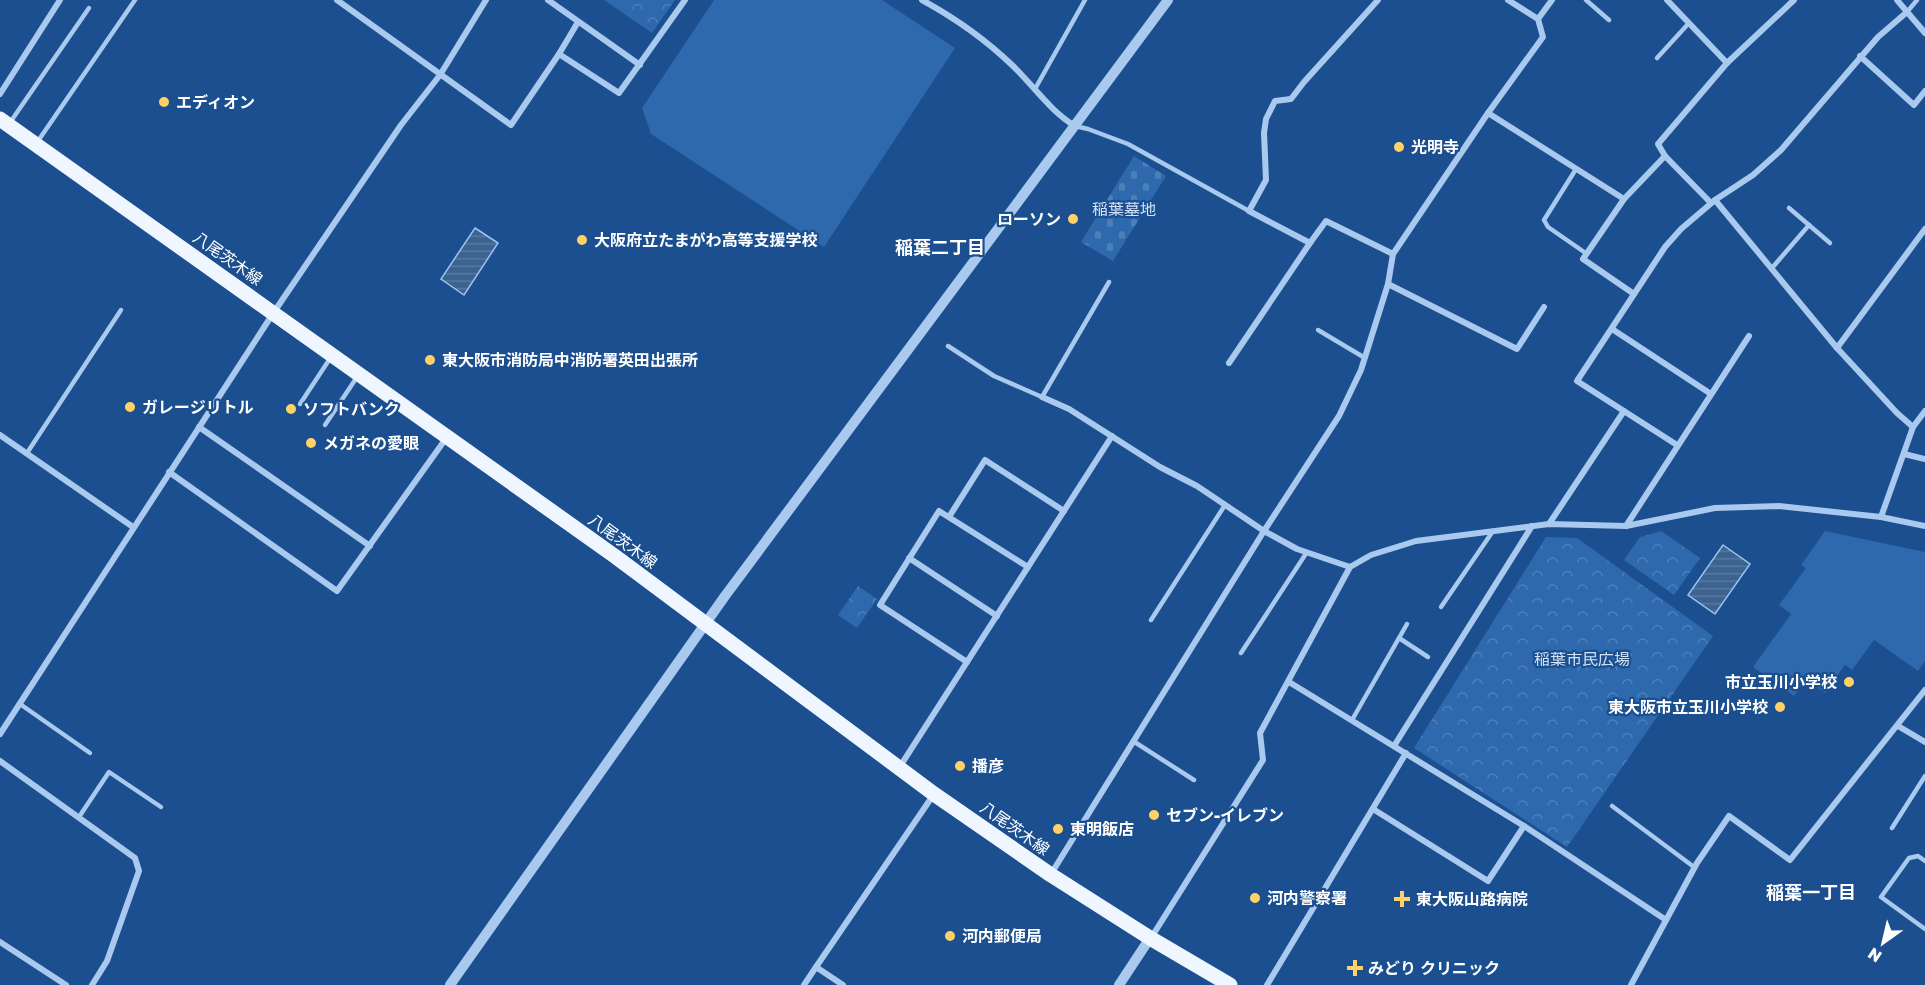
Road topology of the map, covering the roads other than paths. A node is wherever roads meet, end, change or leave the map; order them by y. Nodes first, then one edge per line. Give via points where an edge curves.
1 (60, 0) edge
2 (135, 0) edge
3 (486, 0) edge
4 (548, 0) edge
5 (685, 0) edge
6 (922, 0) edge
7 (1085, 0) edge
8 (1168, 0) edge
9 (1378, 0) edge
10 (1508, 0) edge
11 (1552, 0) edge
12 (1586, 0) edge
13 (1667, 0) edge
14 (1794, 0) edge
15 (1897, 0) edge
16 (1917, 0) edge
17 (342, 1) edge
18 (89, 8) dead end
19 (1907, 12) junction
20 (1538, 19) junction
21 (1609, 20) dead end
22 (578, 22) junction
23 (1689, 23) junction
24 (1925, 33) edge
25 (559, 54) junction
26 (1860, 57) junction
27 (1657, 58) dead end
28 (1727, 63) junction
29 (640, 65) junction
30 (440, 75) junction
31 (1035, 90) junction
32 (1925, 91) edge
33 (0, 94) edge
34 (1488, 113) junction
35 (4, 122) edge
36 (1075, 126) junction
37 (36, 144) junction
38 (1665, 156) junction
39 (1576, 169) junction
40 (1624, 199) junction
41 (1713, 202) junction
42 (1789, 208) dead end
43 (1249, 211) junction
44 (1809, 225) junction
45 (1925, 229) edge
46 (1310, 243) junction
47 (1830, 243) dead end
48 (1393, 254) junction
49 (1587, 254) junction
50 (1772, 267) junction
51 (1109, 282) dead end
52 (1388, 284) junction
53 (1634, 294) junction
54 (1544, 308) dead end
55 (121, 310) dead end
56 (274, 312) junction
57 (1612, 328) junction
58 (1318, 330) dead end
59 (1749, 336) dead end
60 (948, 346) dead end
61 (1837, 348) junction
62 (333, 355) junction
63 (1365, 357) junction
64 (1229, 363) dead end
65 (359, 374) junction
66 (1711, 394) junction
67 (1042, 397) junction
68 (300, 404) dead end
69 (1624, 411) junction
70 (1925, 411) edge
71 (325, 425) dead end
72 (199, 427) junction
73 (1913, 427) junction
74 (0, 435) edge
75 (447, 436) junction
76 (1112, 436) junction
77 (1677, 445) junction
78 (27, 453) junction
79 (1904, 454) junction
80 (1925, 459) edge
81 (170, 472) junction
82 (1226, 505) junction
83 (1064, 511) junction
84 (949, 517) junction
85 (1881, 517) junction
86 (1549, 524) junction
87 (1532, 526) junction
88 (1626, 526) junction
89 (1925, 526) edge
90 (133, 527) junction
91 (1264, 531) junction
92 (1493, 531) junction
93 (370, 546) junction
94 (1306, 552) junction
95 (909, 558) junction
96 (1028, 567) junction
97 (1350, 567) junction
98 (1441, 607) dead end
99 (997, 616) junction
100 (1151, 620) dead end
101 (704, 623) junction
102 (1407, 624) dead end
103 (1399, 638) junction
104 (1240, 653) dead end
105 (1428, 657) dead end
106 (967, 662) junction
107 (1289, 682) junction
108 (1925, 690) edge
109 (20, 704) junction
110 (1352, 720) junction
111 (1898, 726) junction
112 (0, 735) edge
113 (1133, 741) junction
114 (1925, 742) edge
115 (1394, 746) junction
116 (90, 753) dead end
117 (1406, 753) junction
118 (0, 761) edge
119 (899, 769) junction
120 (1925, 776) edge
121 (1194, 780) dead end
122 (934, 794) junction
123 (1612, 806) dead end
124 (161, 807) dead end
125 (1373, 808) junction
126 (78, 817) junction
127 (1524, 826) junction
128 (1892, 828) dead end
129 (1925, 861) edge
130 (1694, 867) junction
131 (1051, 875) junction
132 (1666, 920) junction
133 (1925, 929) edge
134 (1150, 938) junction
135 (0, 942) edge
136 (816, 967) junction
137 (66, 985) edge
138 (92, 985) edge
139 (450, 985) edge
140 (804, 985) edge
141 (843, 985) edge
142 (1119, 985) edge
143 (1230, 985) edge
144 (1267, 985) edge
145 (1631, 985) edge

1 - 33 street
2 - 37 lane
3 - 30 street
4 - 22 street
5 - 29 street
6 - 31 street via 983,40
7 - 31 lane
8 - 36 street
9 - 43 street via 1291,99 1275,101 1264,133 1266,180
10 - 20 street
11 - 20 street
12 - 21 lane
13 - 23 street
14 - 28 street
15 - 19 street
16 - 19 lane
17 - 30 street
18 - 35 lane
19 - 24 street
19 - 26 street
20 - 34 street via 1543,37
22 - 25 street
22 - 29 street
23 - 27 lane
23 - 28 street
25 - 29 street via 619,93
25 - 30 street via 511,125
26 - 32 street via 1914,105
26 - 41 street via 1781,150 1753,176
28 - 38 street via 1658,144
30 - 56 street via 401,125
31 - 36 street via 1062,119
34 - 39 street
34 - 48 street
35 - 37 main road, 八尾茨木線
36 - 43 lane via 1128,144
36 - 101 street
37 - 56 main road, 八尾茨木線
38 - 40 street
38 - 41 street
39 - 40 street
39 - 49 lane via 1544,220 1548,227
40 - 49 street
41 - 50 street
41 - 53 street via 1665,247
42 - 44 lane
43 - 46 street
44 - 47 lane
44 - 50 lane
45 - 61 street
46 - 48 street via 1326,221
46 - 64 street
48 - 52 street
49 - 53 street via 1583,259
50 - 61 street
51 - 67 lane
52 - 54 street via 1517,349
52 - 63 street
53 - 57 street
55 - 78 lane
56 - 62 main road, 八尾茨木線
56 - 72 street
57 - 66 street
57 - 69 street via 1577,381
58 - 63 lane
59 - 66 street
60 - 67 lane via 994,376
61 - 73 street
62 - 65 main road, 八尾茨木線
62 - 68 lane
63 - 91 street via 1339,416
65 - 71 lane
65 - 75 main road, 八尾茨木線
66 - 77 street
67 - 76 street
69 - 77 street
69 - 86 street
70 - 73 street
72 - 81 street
72 - 93 street
73 - 79 street
74 - 78 street
75 - 93 street
75 - 101 main road, 八尾茨木線
76 - 82 street
76 - 83 street
77 - 88 street
78 - 90 street
79 - 80 street
79 - 85 street
81 - 90 street
81 - 93 street via 337,591
82 - 91 street
82 - 100 lane
83 - 84 street via 986,460
83 - 96 street
84 - 95 street via 939,511
84 - 96 street
85 - 88 street via 1779,506 1725,507
85 - 89 street
86 - 87 street
86 - 88 street
87 - 92 street
87 - 115 street
90 - 109 street
91 - 94 street
91 - 113 street
92 - 97 street via 1416,541 1371,555
92 - 98 lane
94 - 97 street
94 - 104 lane
95 - 99 street
95 - 106 street via 880,605
96 - 99 street
97 - 107 street
99 - 106 street
101 - 119 main road, 八尾茨木線
101 - 139 street
102 - 103 lane
103 - 105 lane
103 - 110 lane
106 - 119 street
107 - 110 street
107 - 134 street via 1260,733 1263,760
108 - 111 street
109 - 112 street
109 - 116 lane
110 - 115 street
111 - 114 street
111 - 130 street via 1791,860 1729,816
113 - 121 lane
113 - 131 street
115 - 117 street
117 - 125 street
117 - 127 street
118 - 126 street
119 - 122 main road, 八尾茨木線
120 - 128 lane
122 - 131 main road, 八尾茨木線
122 - 136 street
123 - 130 lane
124 - 126 lane via 109,772
125 - 127 street via 1488,881
125 - 144 street
126 - 138 street via 135,858 139,871 107,961
127 - 132 street
129 - 133 lane via 1918,856 1909,858 1881,897
130 - 132 street
131 - 134 main road, 八尾茨木線
132 - 145 street
134 - 142 street
134 - 143 main road, 八尾茨木線
135 - 137 street
136 - 140 street
136 - 141 street

